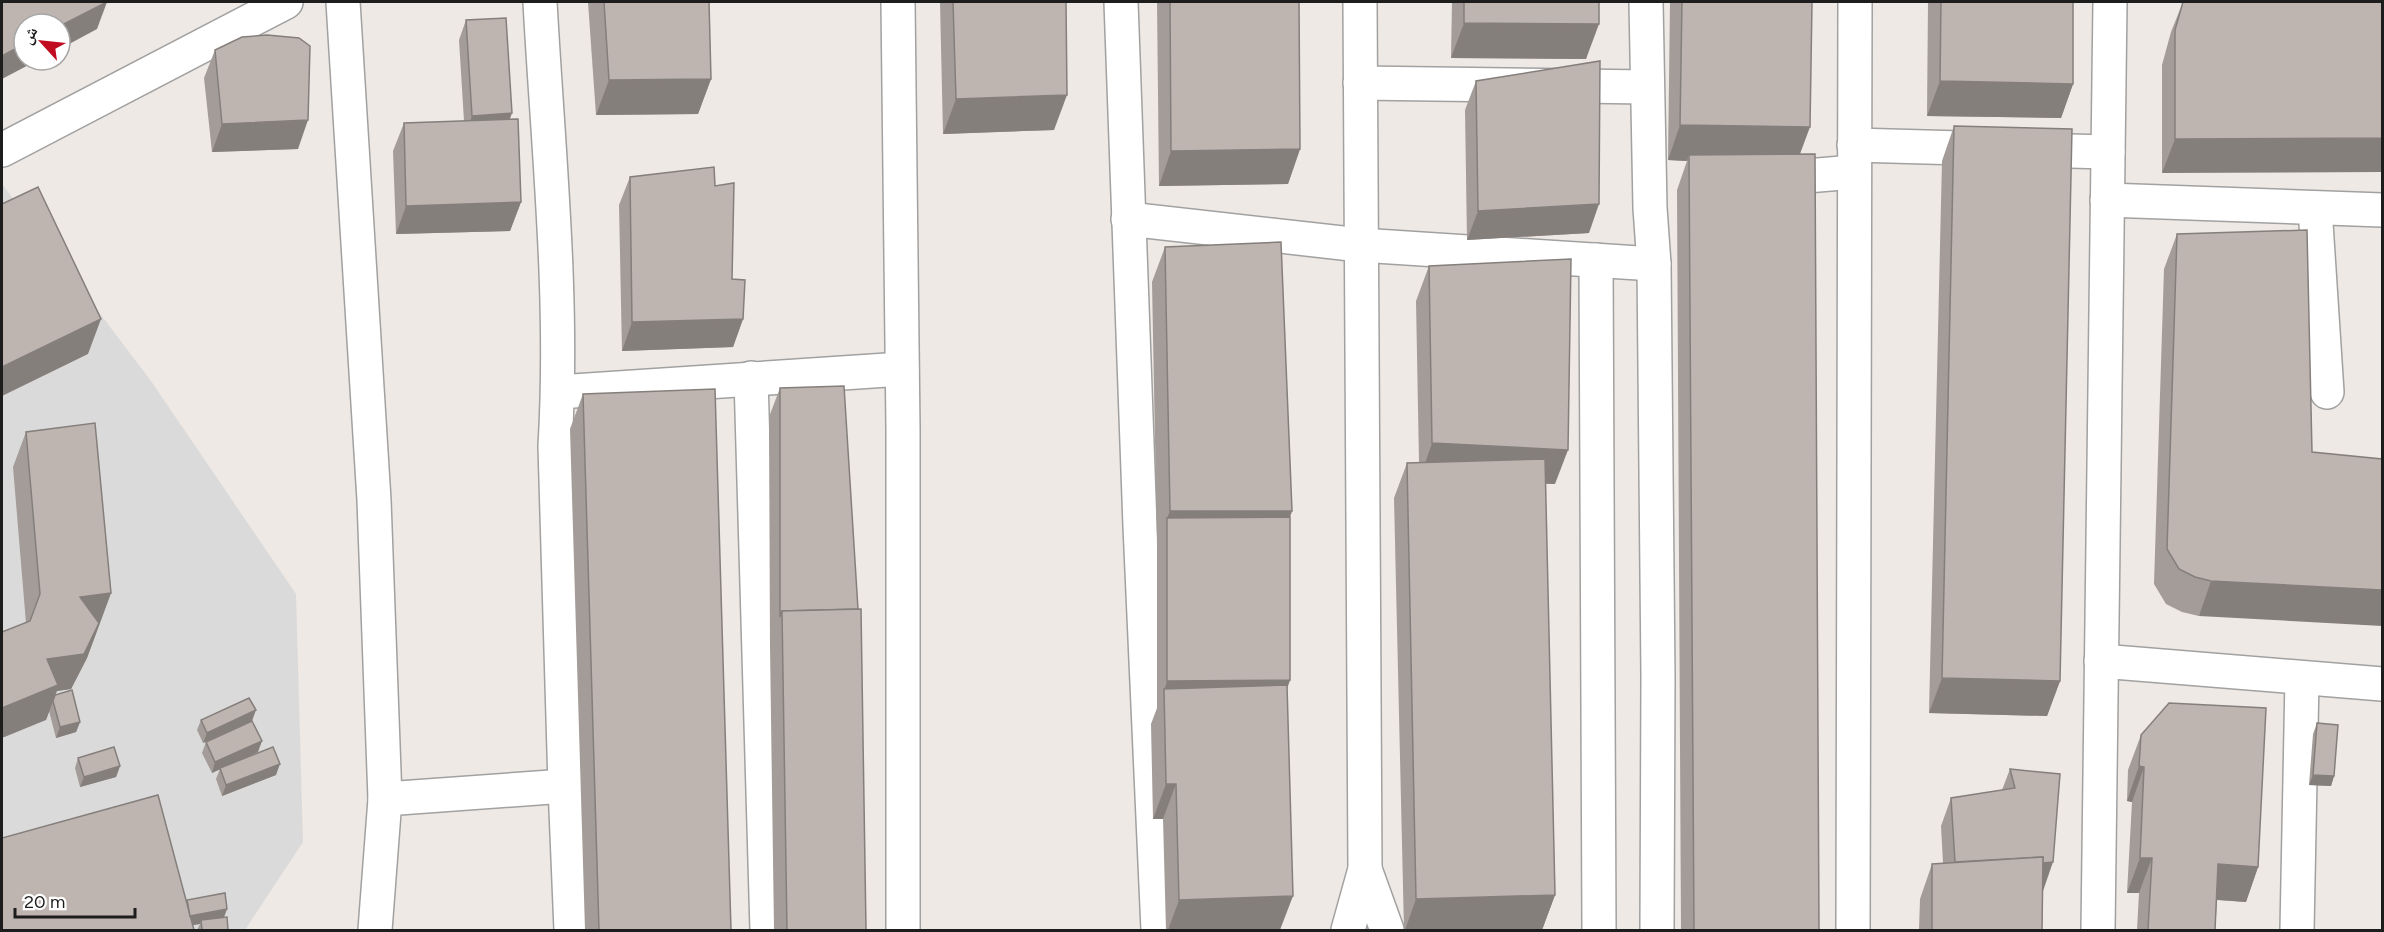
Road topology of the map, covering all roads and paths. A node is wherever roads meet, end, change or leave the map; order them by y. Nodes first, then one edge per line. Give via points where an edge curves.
1 (286, 2) edge
2 (343, 2) edge
3 (540, 2) edge
4 (898, 2) edge
5 (1121, 2) edge
6 (1360, 2) edge
7 (1646, 2) edge
8 (1854, 2) edge
9 (2110, 2) edge
10 (1360, 84) junction
11 (1647, 87) junction
12 (2, 150) edge
13 (2108, 152) junction
14 (1854, 159) junction
15 (1741, 182) edge
16 (1684, 186) dead end
17 (1650, 189) junction
18 (2107, 200) junction
19 (2315, 208) junction
20 (2382, 210) edge
21 (1128, 219) junction
22 (1360, 245) junction
23 (1596, 260) junction
24 (1653, 264) junction
25 (902, 369) junction
26 (751, 378) junction
27 (558, 392) junction
28 (2327, 392) dead end
29 (2101, 662) junction
30 (2302, 678) junction
31 (2382, 684) edge
32 (565, 786) junction
33 (386, 800) junction
34 (1365, 869) junction
35 (375, 930) edge
36 (571, 930) edge
37 (767, 930) edge
38 (903, 930) edge
39 (1158, 930) edge
40 (1348, 930) edge
41 (1387, 930) edge
42 (1599, 930) edge
43 (1658, 930) edge
44 (1853, 930) edge
45 (2098, 930) edge
46 (2297, 930) edge

1 - 12 street
2 - 33 street via 374,500
3 - 27 street via 558,316
4 - 25 street
5 - 21 street
6 - 10 street
7 - 11 street
8 - 14 street
9 - 13 street
10 - 11 street
10 - 22 street
11 - 17 street
13 - 14 street
13 - 18 street
14 - 15 street
14 - 44 street
16 - 17 street
17 - 24 street
18 - 19 street
18 - 29 street
19 - 20 street
19 - 28 street
21 - 22 street
21 - 39 street
22 - 23 street
22 - 34 street
23 - 24 street
23 - 42 street
24 - 43 street
25 - 26 street
25 - 38 street
26 - 27 street
26 - 37 street
27 - 32 street via 555,446
29 - 30 street
29 - 45 street
30 - 31 street
30 - 46 street
32 - 33 street
32 - 36 street
33 - 35 street
34 - 40 street
34 - 41 street

